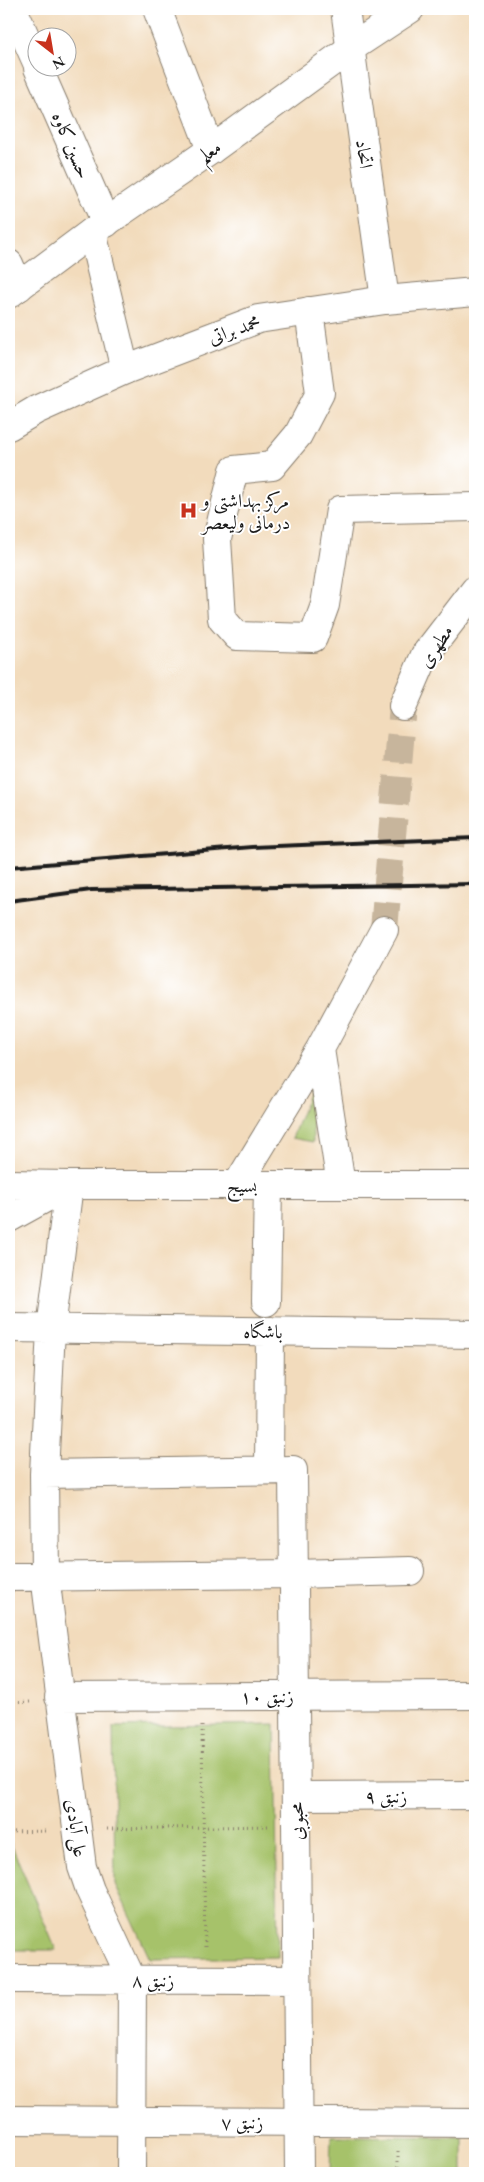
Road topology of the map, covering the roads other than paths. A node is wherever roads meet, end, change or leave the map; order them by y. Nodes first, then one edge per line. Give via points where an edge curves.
1 (13, 9) edge
2 (157, 9) edge
3 (345, 9) edge
4 (410, 9) edge
5 (28, 43) edge
6 (351, 48) junction
7 (43, 78) edge
8 (211, 150) junction
9 (99, 227) junction
10 (12, 282) edge
11 (475, 292) edge
12 (385, 300) junction
13 (309, 311) junction
14 (125, 370) junction
15 (9, 426) edge
16 (475, 506) edge
17 (475, 590) edge
18 (403, 706) tunnel mouth
19 (384, 930) tunnel mouth
20 (320, 1049) junction
21 (9, 1184) edge
22 (69, 1185) junction
23 (237, 1185) junction
24 (268, 1185) junction
25 (341, 1185) junction
26 (475, 1185) edge
27 (9, 1218) edge
28 (266, 1302) dead end
29 (9, 1328) edge
30 (51, 1329) junction
31 (270, 1331) junction
32 (475, 1334) edge
33 (281, 1470) junction
34 (44, 1474) junction
35 (410, 1570) dead end
36 (294, 1574) junction
37 (45, 1576) junction
38 (9, 1577) edge
39 (295, 1696) junction
40 (475, 1696) edge
41 (59, 1697) junction
42 (475, 1795) edge
43 (296, 1796) junction
44 (9, 1979) edge
45 (132, 1980) junction
46 (298, 1980) junction
47 (9, 2120) edge
48 (132, 2121) junction
49 (299, 2122) junction
50 (475, 2123) edge
51 (131, 2173) edge
52 (299, 2173) edge

1 - 5 street, حسین کاوه
2 - 8 street
3 - 6 street, اتحاد
4 - 6 street, معلم
6 - 8 street, معلم
6 - 12 street, اتحاد
7 - 9 street, حسین کاوه
8 - 9 street, معلم
9 - 10 street, معلم
9 - 14 street, حسین کاوه
11 - 12 street, محمد براتی
12 - 13 street, محمد براتی
13 - 14 street, محمد براتی via 258,319
13 - 16 street via 320,393 298,436 272,466 234,470 217,539 222,619 237,636 313,638 325,605 340,510
14 - 15 street, محمد براتی via 36,410
17 - 18 street, مطهری via 425,655
19 - 20 street
20 - 23 street
20 - 25 street
21 - 22 street, بسیج
22 - 23 street, بسیج
22 - 27 street
22 - 30 street, علی آبادی
23 - 24 street, بسیج
24 - 25 street, بسیج
24 - 28 street
25 - 26 street, بسیج
29 - 30 street, باشگاه
30 - 31 street, باشگاه
30 - 34 street, علی آبادی
31 - 32 street, باشگاه
31 - 33 street, محبوبی
33 - 34 street
33 - 36 street, محبوبی
34 - 37 street, علی آبادی
35 - 36 street
36 - 37 street
36 - 39 street, محبوبی
37 - 38 street
37 - 41 street, علی آبادی
39 - 40 street, زنبق ۱۰
39 - 41 street, زنبق ۱۰
39 - 43 street, محبوبی
41 - 45 street, علی آبادی via 82,1868
42 - 43 street, زنبق ۹
43 - 46 street, محبوبی
44 - 45 street, زنبق ۸
45 - 46 street, زنبق ۸
45 - 48 street, علی آبادی
46 - 49 street, محبوبی
47 - 48 street, زنبق ۷
48 - 49 street, زنبق ۷
48 - 51 street, علی آبادی
49 - 50 street, زنبق ۷
49 - 52 street, محبوبی

